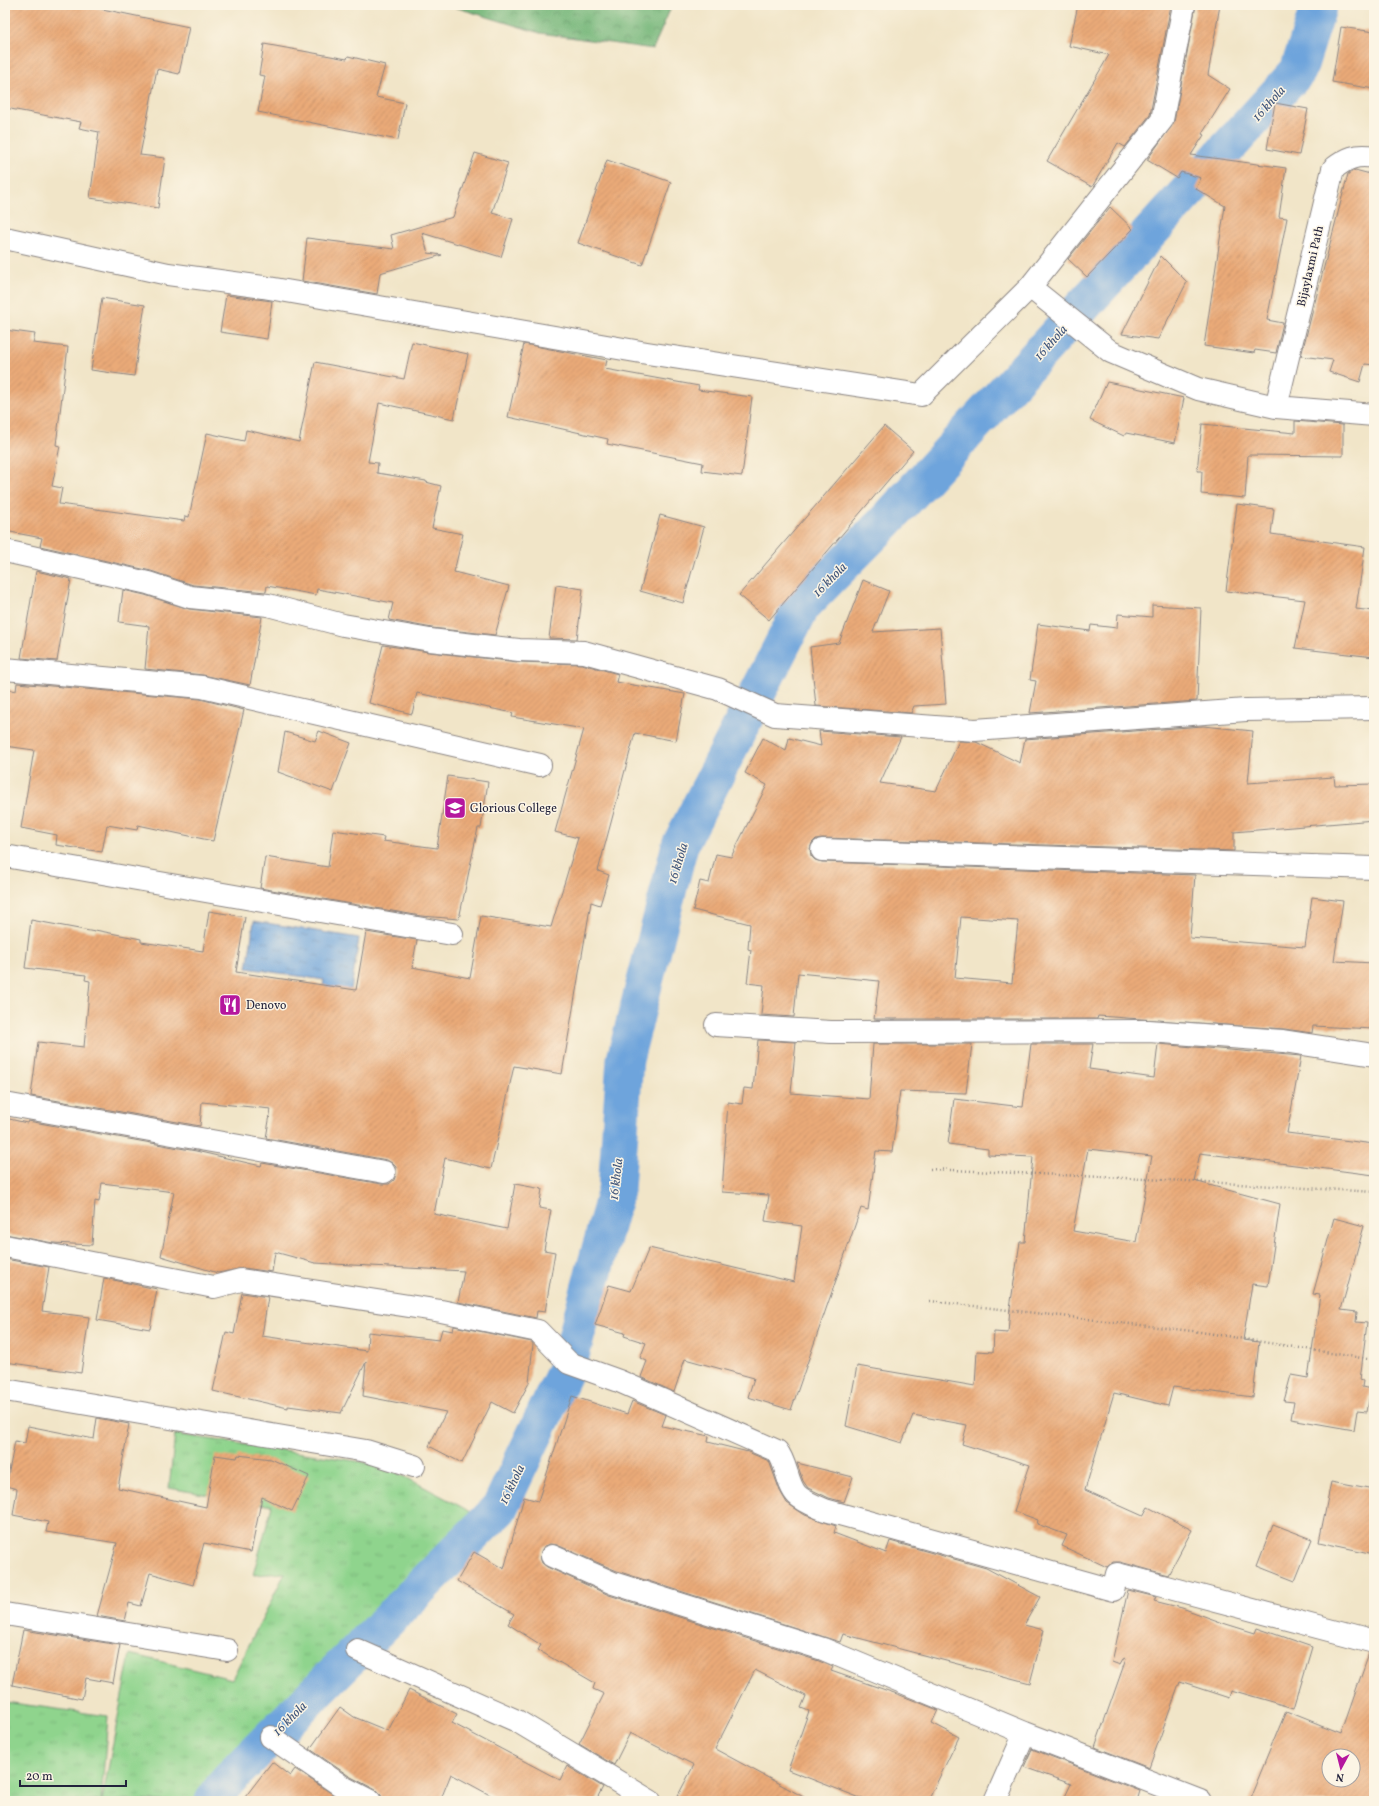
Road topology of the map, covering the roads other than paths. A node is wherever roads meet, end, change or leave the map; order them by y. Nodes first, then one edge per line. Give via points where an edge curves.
1 (1184, 5) edge
2 (1374, 157) edge
3 (5, 238) edge
4 (1030, 288) junction
5 (1276, 407) junction
6 (1374, 415) edge
7 (5, 551) edge
8 (5, 669) edge
9 (1374, 708) edge
10 (540, 766) dead end
11 (822, 850) dead end
12 (5, 856) edge
13 (1374, 868) edge
14 (452, 934) dead end
15 (716, 1025) dead end
16 (1374, 1055) edge
17 (5, 1104) edge
18 (384, 1172) dead end
19 (5, 1246) edge
20 (5, 1390) edge
21 (414, 1466) dead end
22 (552, 1556) dead end
23 (5, 1614) edge
24 (1374, 1642) edge
25 (227, 1650) dead end
26 (357, 1650) dead end
27 (1025, 1733) junction
28 (271, 1737) dead end
29 (370, 1801) edge
30 (650, 1801) edge
31 (996, 1801) edge
32 (1200, 1801) edge

1 - 4 street via 1162,120
2 - 5 street, Bijaylaxmi Path via 1365,155 1346,158 1333,169
3 - 4 street via 168,274 263,287 647,353 921,395
4 - 5 street via 1111,352 1198,389
5 - 6 street
7 - 9 street via 148,583 190,597 268,605 343,625 416,638 519,650 584,652 718,689 775,715 975,730 1246,710
8 - 10 street via 202,687
11 - 13 street
12 - 14 street
15 - 16 street via 831,1032 1149,1031 1283,1041
17 - 18 street
19 - 24 street via 214,1287 241,1280 441,1311 538,1331 570,1363 619,1381 777,1451 782,1457 795,1493 825,1510 1113,1590 1117,1574
20 - 21 street via 366,1451
22 - 27 street via 613,1583 823,1649
23 - 25 street
26 - 30 street via 516,1721
27 - 31 street
27 - 32 street
28 - 29 street via 343,1787

